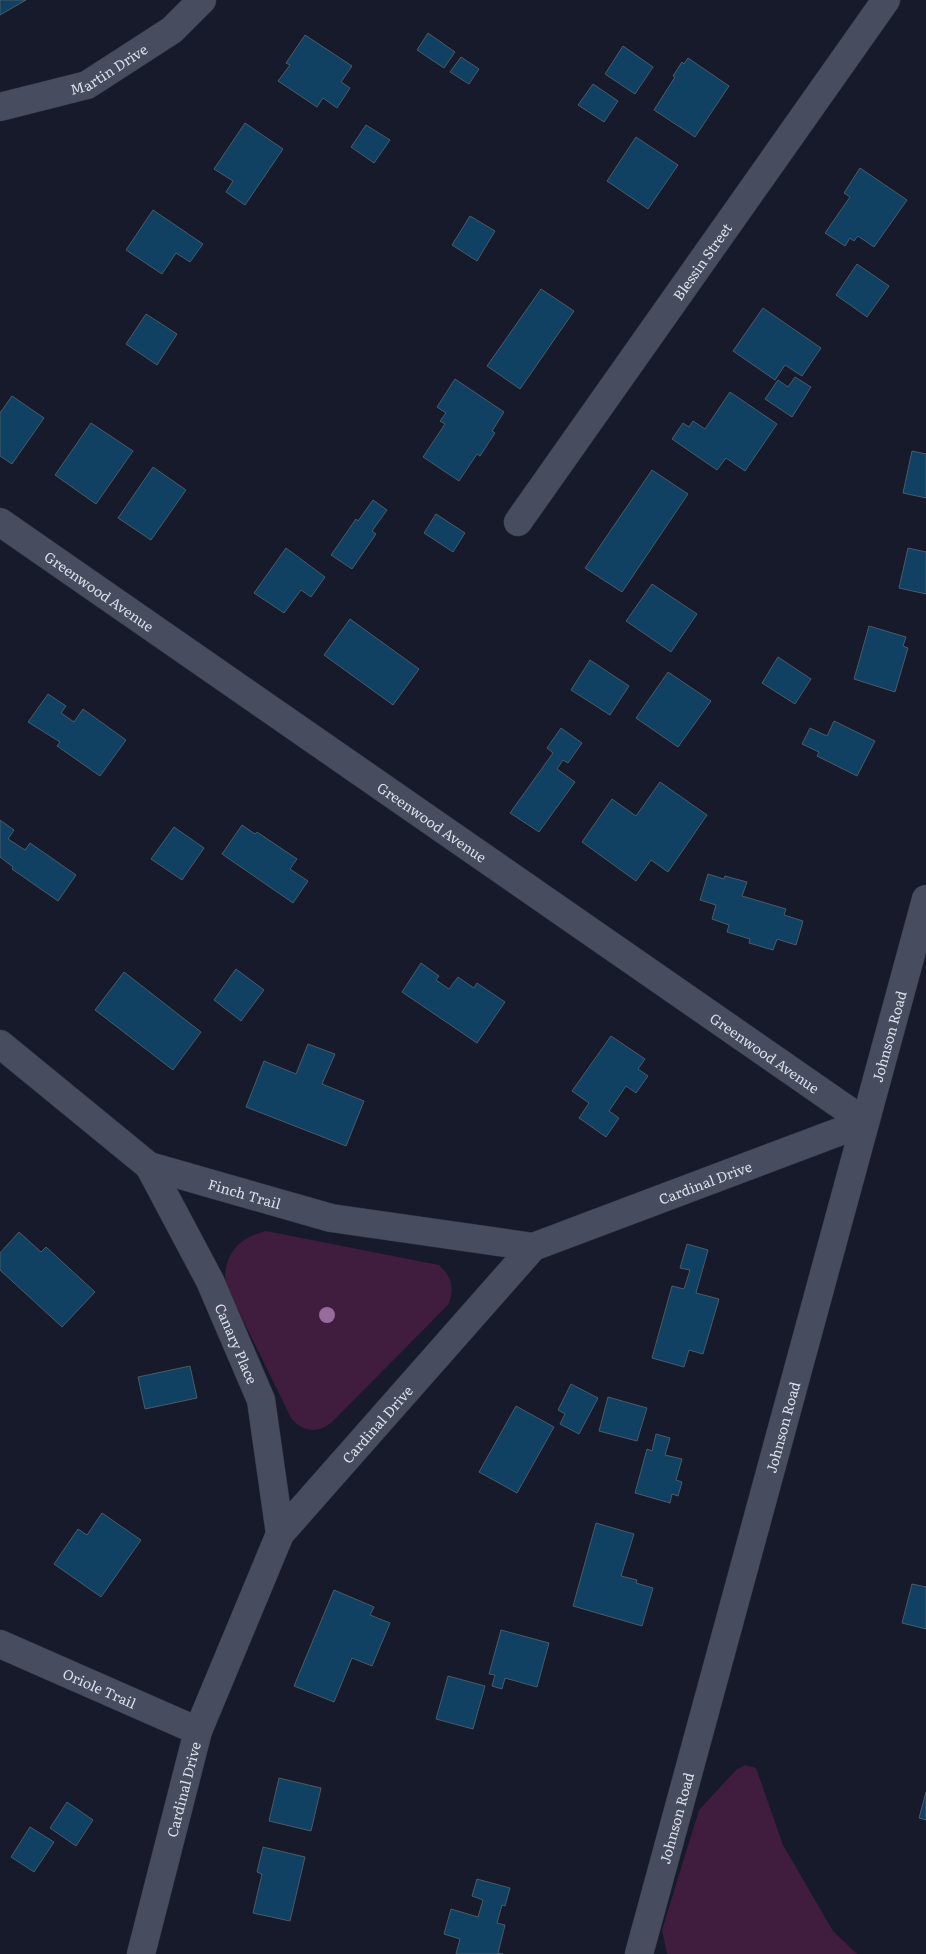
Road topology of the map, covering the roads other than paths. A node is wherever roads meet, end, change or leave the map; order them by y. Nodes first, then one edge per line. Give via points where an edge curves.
1 (202, 0) edge
2 (886, 0) edge
3 (0, 107) edge
4 (0, 522) edge
5 (518, 522) dead end
6 (926, 899) edge
7 (0, 1044) edge
8 (865, 1122) junction
9 (149, 1166) junction
10 (533, 1247) junction
11 (280, 1534) junction
12 (0, 1644) edge
13 (198, 1731) junction
14 (141, 1954) edge
15 (638, 1954) edge

1 - 3 street, Martin Drive via 172,30 87,85
2 - 5 street, Blessin Street
4 - 8 street, Greenwood Avenue
6 - 8 street, Johnson Road
7 - 9 street, Finch Trail
8 - 10 street, Cardinal Drive
8 - 15 street, Johnson Road
9 - 10 street, Finch Trail via 330,1218
9 - 11 street, Canary Place via 210,1281 261,1400
10 - 11 street, Cardinal Drive
11 - 13 street, Cardinal Drive
12 - 13 street, Oriole Trail
13 - 14 street, Cardinal Drive

